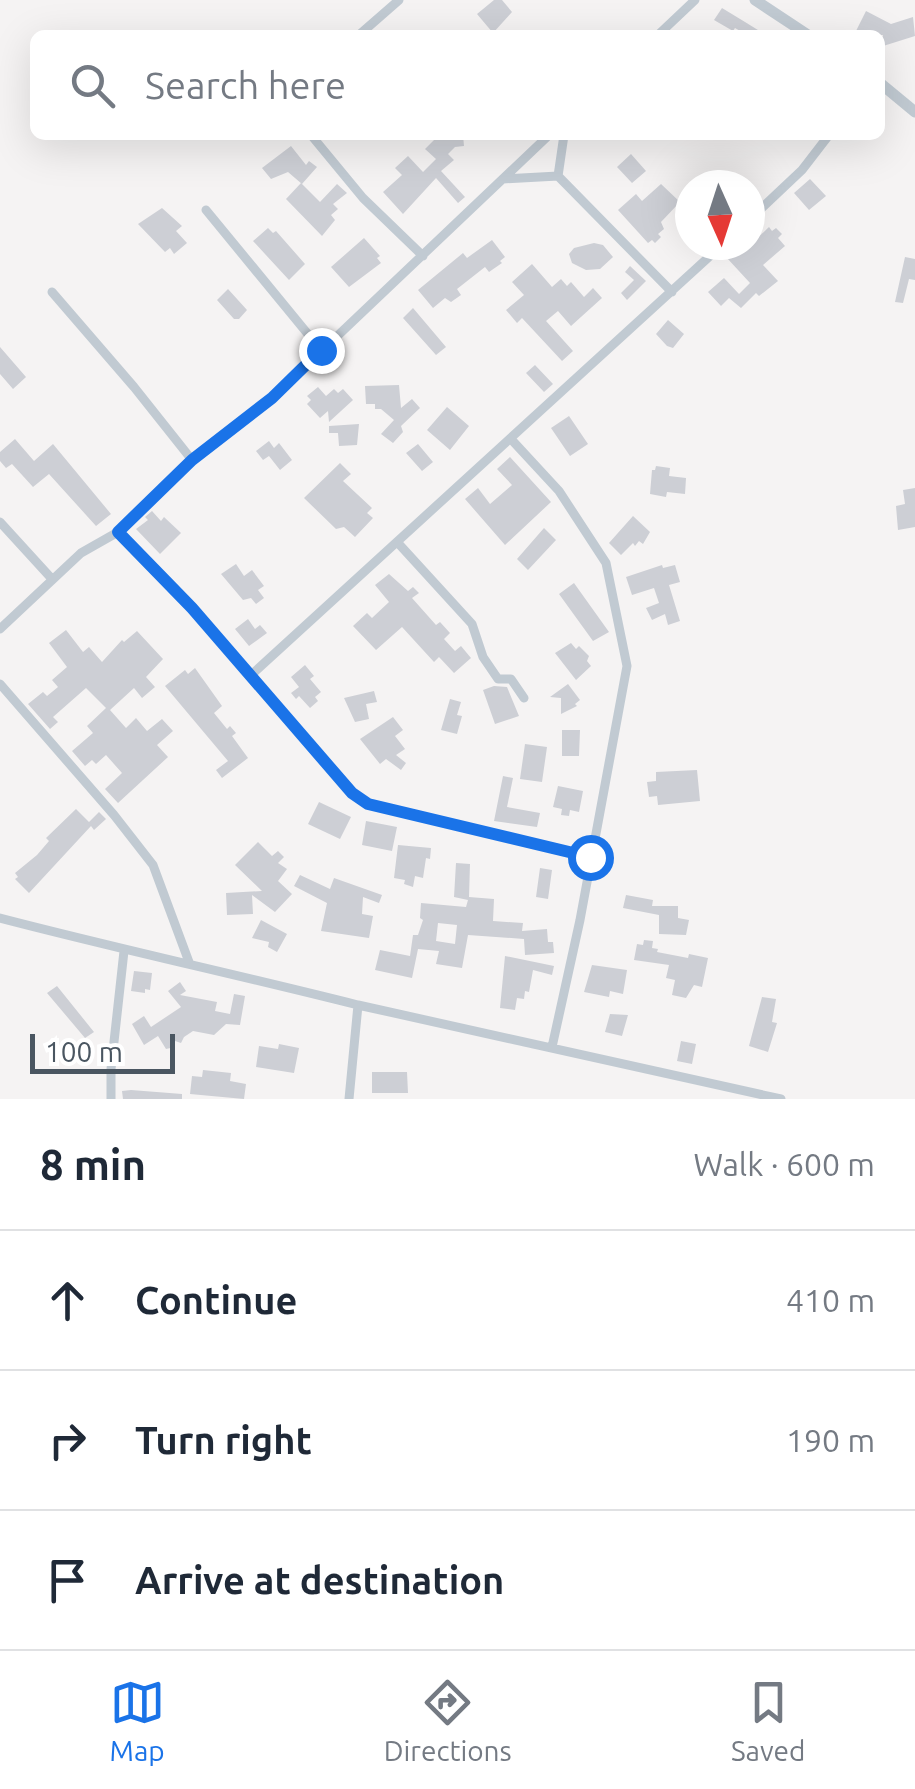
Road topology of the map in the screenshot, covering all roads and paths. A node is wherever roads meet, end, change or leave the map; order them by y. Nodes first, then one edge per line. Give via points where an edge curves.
1 (399, 0) edge
2 (695, 0) edge
3 (755, 0) edge
4 (364, 30) edge
5 (663, 30) edge
6 (800, 30) edge
7 (885, 87) edge
8 (914, 109) edge
9 (314, 140) edge
10 (545, 140) edge
11 (563, 140) edge
12 (825, 140) edge
13 (558, 176) junction
14 (503, 179) junction
15 (765, 205) edge
16 (206, 210) dead end
17 (423, 256) junction
18 (706, 260) edge
19 (52, 292) dead end
20 (672, 292) junction
21 (321, 350) junction
22 (511, 440) junction
23 (192, 460) junction
24 (0, 522) edge
25 (118, 532) junction
26 (398, 543) junction
27 (52, 579) junction
28 (0, 629) edge
29 (250, 676) junction
30 (0, 684) edge
31 (524, 698) dead end
32 (590, 857) junction
33 (0, 918) edge
34 (124, 950) junction
35 (189, 962) junction
36 (358, 1005) junction
37 (552, 1047) junction
38 (111, 1099) edge
39 (349, 1099) edge
40 (781, 1099) edge

1 - 4 street
2 - 5 street
3 - 6 street
7 - 8 street
9 - 17 street
10 - 14 street
11 - 13 street
12 - 15 street
13 - 14 street
13 - 20 street
14 - 17 street
16 - 21 street
17 - 21 street
18 - 20 street
19 - 23 street
20 - 22 street
21 - 23 street
22 - 26 street
22 - 32 street via 558,491 606,563 625,646 626,683
23 - 25 street
24 - 27 street
25 - 27 street
25 - 29 street
26 - 29 street
26 - 31 street via 472,624 498,679 511,679
27 - 28 street
29 - 32 street via 368,804
30 - 35 street via 153,866
32 - 37 street
33 - 34 street
34 - 35 street
34 - 38 street
35 - 36 street
36 - 37 street
36 - 39 street
37 - 40 street

